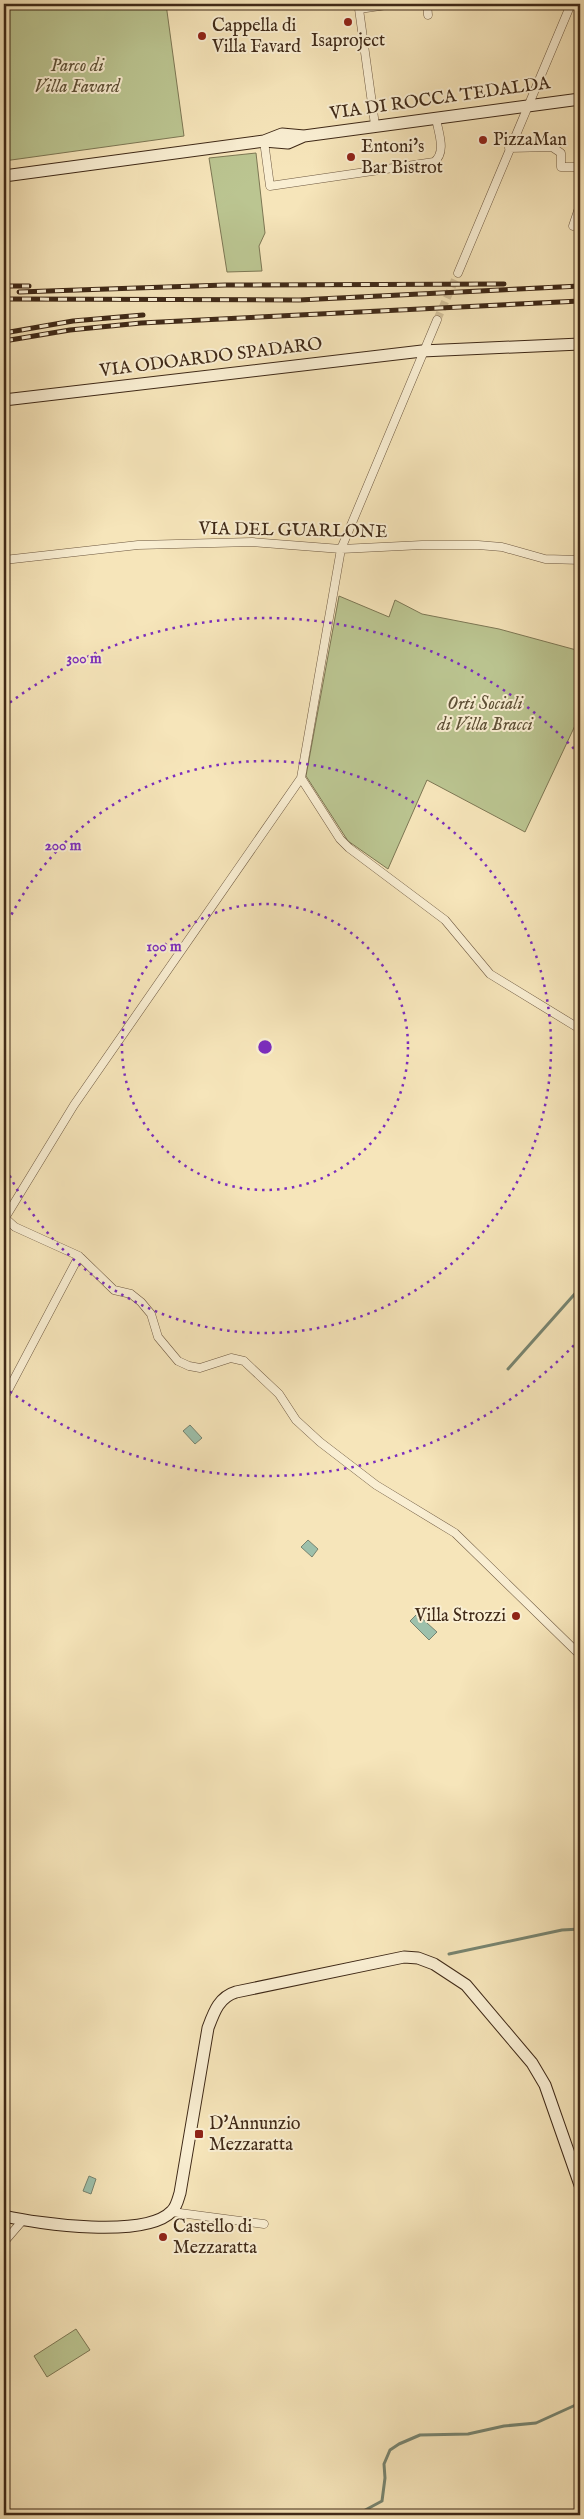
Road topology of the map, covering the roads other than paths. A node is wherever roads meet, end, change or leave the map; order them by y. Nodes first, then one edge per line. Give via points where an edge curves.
1 (394, 4) edge
2 (427, 4) edge
3 (571, 4) edge
4 (428, 15) dead end
5 (580, 98) edge
6 (528, 105) junction
7 (436, 118) junction
8 (375, 125) junction
9 (264, 142) junction
10 (509, 148) junction
11 (580, 167) edge
12 (4, 176) edge
13 (580, 194) edge
14 (579, 213) edge
15 (573, 226) dead end
16 (458, 272) tunnel mouth
17 (437, 320) tunnel mouth
18 (580, 344) edge
19 (422, 351) junction
20 (4, 400) edge
21 (341, 549) junction
22 (4, 560) edge
23 (580, 560) edge
24 (301, 778) junction
25 (580, 1029) edge
26 (79, 1256) junction
27 (4, 1398) edge
28 (580, 1655) edge
29 (580, 2185) edge
30 (172, 2212) junction
31 (4, 2216) edge
32 (23, 2220) junction
33 (264, 2224) dead end
34 (4, 2242) edge
35 (580, 2510) edge
36 (574, 2515) edge

1 - 8 street via 359,9
2 - 4 street
3 - 6 street
5 - 6 street, VIA DI ROCCA TEDALDA
6 - 7 street, VIA DI ROCCA TEDALDA
6 - 10 street
7 - 8 street, VIA DI ROCCA TEDALDA
7 - 9 street via 441,150 440,157 434,162 270,186
8 - 9 street, VIA DI ROCCA TEDALDA via 304,136 283,143
9 - 12 street, VIA DI ROCCA TEDALDA
10 - 11 street via 552,148 561,154 560,167
10 - 16 street
13 - 14 street
14 - 15 street
17 - 19 street
18 - 19 street, VIA ODOARDO SPADARO
19 - 20 street, VIA ODOARDO SPADARO
19 - 21 street
21 - 22 street, VIA DEL GUARLONE via 252,542 138,545
21 - 23 street, VIA DEL GUARLONE via 462,544 502,547 546,559
21 - 24 street
24 - 25 street via 348,848 445,920 490,974
24 - 26 street via 74,1104 5,1218 8,1223
26 - 27 street
26 - 28 street via 114,1290 131,1294 141,1302 151,1314 158,1337 178,1361 200,1368 231,1358 244,1361 279,1394 296,1420 320,1442 376,1485 455,1533
29 - 30 street via 545,2085 527,2056 466,1985 434,1964 404,1957 236,1992 224,1998 208,2028 182,2185
30 - 32 street via 146,2225 132,2227
30 - 33 street
31 - 32 street
32 - 34 street
35 - 36 street

